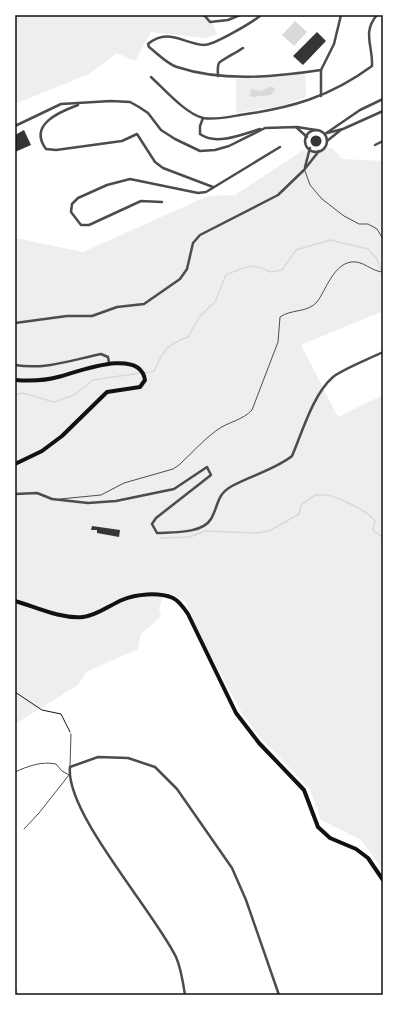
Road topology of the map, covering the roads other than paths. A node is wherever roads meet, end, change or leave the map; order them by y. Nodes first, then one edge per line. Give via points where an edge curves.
1 (204, 15) edge
2 (240, 15) edge
3 (261, 15) edge
4 (341, 15) edge
5 (377, 15) edge
6 (243, 48) dead end
7 (321, 70) junction
8 (218, 76) junction
9 (151, 77) dead end
10 (321, 96) junction
11 (383, 99) edge
12 (80, 104) junction
13 (383, 111) edge
14 (204, 118) junction
15 (15, 126) edge
16 (297, 127) junction
17 (265, 128) junction
18 (343, 129) junction
19 (316, 130) junction
20 (325, 134) junction
21 (307, 137) junction
22 (383, 141) edge
23 (327, 142) junction
24 (375, 145) dead end
25 (280, 147) dead end
26 (310, 148) junction
27 (319, 151) junction
28 (304, 170) junction
29 (213, 187) junction
30 (162, 202) dead end
31 (383, 239) edge
32 (383, 272) edge
33 (15, 323) edge
34 (383, 352) edge
35 (109, 364) junction
36 (15, 365) edge
37 (15, 380) edge
38 (15, 464) edge
39 (15, 494) edge
40 (52, 499) junction
41 (15, 601) edge
42 (71, 734) road end
43 (70, 767) junction
44 (15, 772) edge
45 (69, 775) junction
46 (24, 829) dead end
47 (383, 880) edge
48 (185, 995) edge
49 (279, 995) edge

1 - 2 street via 210,22 228,20
3 - 8 street via 218,40 204,45 170,37 155,38 148,44 149,48 176,67
4 - 7 street via 334,44
5 - 10 street via 370,23 368,38 372,66
6 - 8 street via 232,57 220,61
7 - 8 street
7 - 10 street
9 - 14 street via 189,111
10 - 14 street via 290,107
11 - 20 street via 360,110
12 - 15 street via 61,104
12 - 17 street via 130,102 148,113 161,130 200,151 229,146
12 - 29 street via 58,112 45,124 39,139 46,149 56,150 122,141 137,134 155,162 163,168
13 - 18 street
14 - 17 street via 200,134 209,139 225,139
16 - 17 street
16 - 19 street
16 - 21 street
18 - 20 street
18 - 23 street
19 - 20 street
19 - 21 street via 310,132
20 - 23 street
21 - 26 street via 306,143
22 - 24 street
23 - 27 street via 325,148
25 - 29 street
26 - 27 street
26 - 28 street
27 - 28 street
28 - 31 lane via 310,185 322,198 344,216 377,229
28 - 33 street via 278,195 200,235 193,243 187,270 180,279 144,304 117,307 92,316 67,316
29 - 30 street via 206,192 198,193 130,179 107,185 78,198 72,204 71,212 81,226 89,225 141,201
32 - 40 lane via 376,272 365,265 351,262 338,270 316,303 307,309 286,312 280,317 278,342 252,410 245,417 227,423 215,432 179,465 124,483 101,495
34 - 40 street via 334,377 314,404 292,456 285,462 222,493 211,520 205,525 190,531 157,533 152,524 156,518 211,475 207,467 174,489 165,492 116,502
35 - 36 street via 108,357 101,354 48,366
35 - 37 main road via 35,381
35 - 38 main road via 133,365 140,368 145,380 140,387 107,392 62,436 42,451
39 - 40 street via 37,493
41 - 47 main road via 74,617 84,617 137,596 173,598 181,604 236,713 259,743 304,790 318,827 330,838 356,849 368,858
42 - 43 lane
43 - 45 street
43 - 49 street via 98,757 141,761 155,767 177,789 232,868 246,900
44 - 45 lane via 47,762 56,764
45 - 46 lane
45 - 48 street via 80,807 176,957

